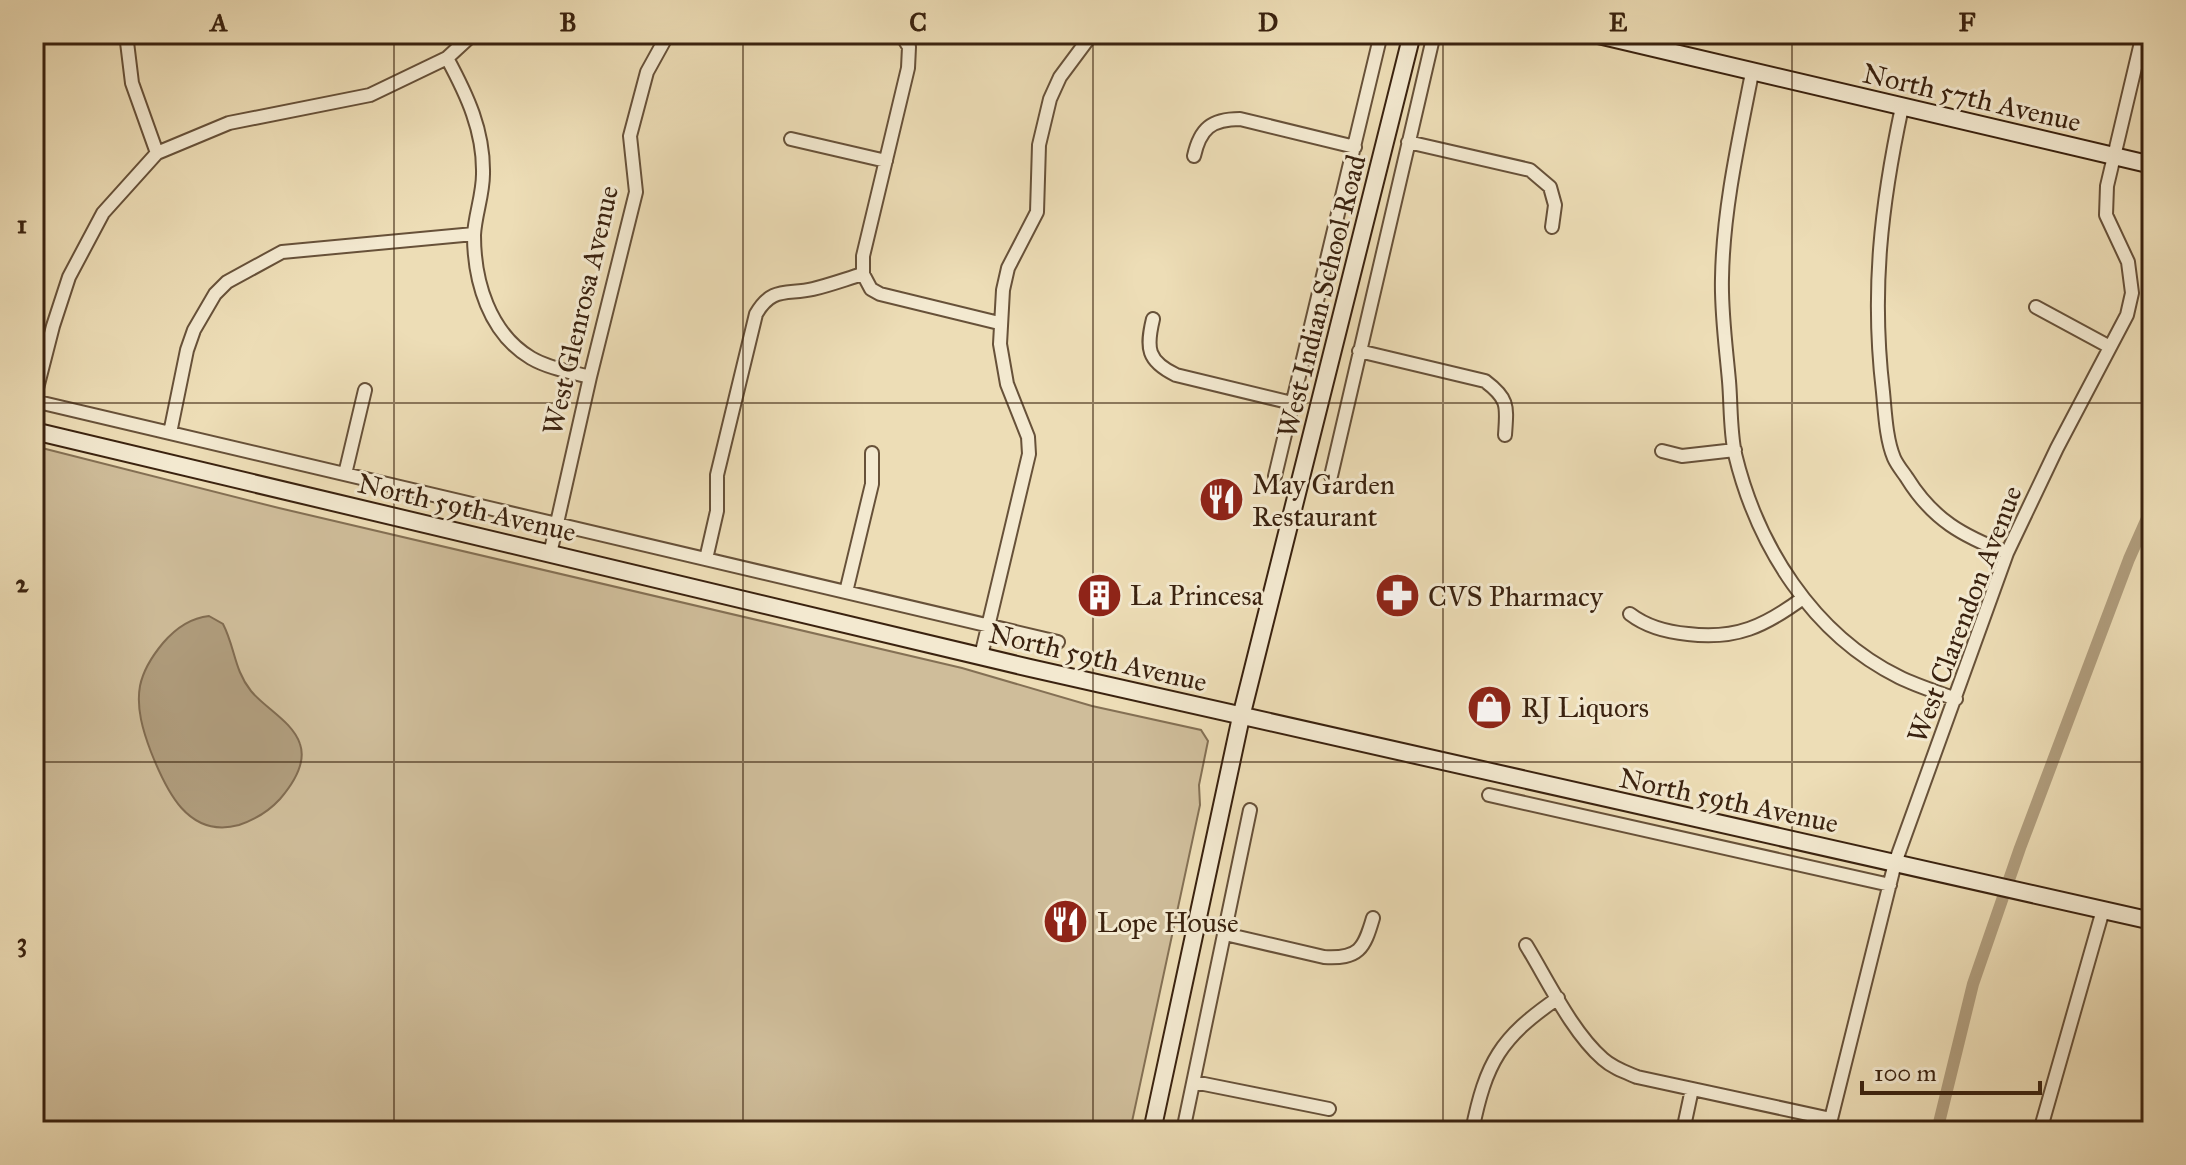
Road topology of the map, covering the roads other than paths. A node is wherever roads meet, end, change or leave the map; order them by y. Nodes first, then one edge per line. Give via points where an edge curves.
1 (126, 34) edge
2 (473, 34) edge
3 (668, 34) edge
4 (901, 34) edge
5 (1092, 34) edge
6 (1381, 34) edge
7 (1412, 34) edge
8 (1434, 34) edge
9 (1594, 34) edge
10 (2143, 34) edge
11 (447, 58) junction
12 (1752, 73) junction
13 (1902, 107) junction
14 (791, 139) dead end
15 (1408, 142) junction
16 (1355, 147) junction
17 (157, 153) junction
18 (1194, 156) dead end
19 (2114, 157) junction
20 (886, 161) junction
21 (2152, 165) edge
22 (1552, 227) dead end
23 (474, 234) junction
24 (863, 274) junction
25 (2036, 307) dead end
26 (1153, 319) dead end
27 (999, 323) junction
28 (2110, 347) junction
29 (1359, 351) junction
30 (590, 377) junction
31 (365, 390) dead end
32 (34, 400) edge
33 (1292, 403) junction
34 (34, 431) edge
35 (170, 433) junction
36 (1505, 435) dead end
37 (1735, 450) junction
38 (1662, 451) dead end
39 (872, 453) dead end
40 (345, 474) junction
41 (1275, 476) dead end
42 (1331, 476) dead end
43 (557, 524) junction
44 (2007, 553) junction
45 (550, 554) junction
46 (706, 559) junction
47 (846, 592) junction
48 (1803, 598) junction
49 (1630, 614) dead end
50 (988, 625) junction
51 (1058, 642) dead end
52 (981, 656) junction
53 (1956, 699) junction
54 (1241, 717) junction
55 (1489, 795) dead end
56 (1250, 810) dead end
57 (1895, 863) junction
58 (1890, 885) junction
59 (2103, 910) junction
60 (1373, 918) dead end
61 (2152, 921) edge
62 (1225, 934) junction
63 (1526, 945) dead end
64 (1558, 998) junction
65 (1194, 1082) junction
66 (1692, 1089) junction
67 (1329, 1109) dead end
68 (1830, 1125) edge
69 (1152, 1131) edge
70 (1183, 1131) edge
71 (1472, 1131) edge
72 (1683, 1131) edge
73 (2040, 1131) edge

1 - 17 street via 132,83
2 - 11 street
3 - 30 street, West Glenrosa Avenue via 647,72 630,136 636,192
4 - 20 street via 909,47 908,68
5 - 27 street via 1060,77 1043,120 1037,212 1008,268
6 - 16 street, West Indian School Road
7 - 54 main road, West Indian School Road
8 - 15 street, West Indian School Road
9 - 12 main road, North 57th Avenue
10 - 19 street, West Clarendon Avenue
11 - 17 street via 370,95 229,123
11 - 23 street via 479,128 483,174
12 - 13 main road, North 57th Avenue
12 - 37 street via 1733,171 1722,277
13 - 19 main road, North 57th Avenue
13 - 44 street via 1886,181 1877,264 1877,345 1894,457 1918,496 1948,525
14 - 20 street
15 - 22 street via 1530,170 1550,187 1555,205
15 - 29 street, West Indian School Road
16 - 18 street via 1229,119 1198,137
16 - 33 street, West Indian School Road
17 - 32 street via 103,213 69,277
19 - 21 main road, North 57th Avenue
19 - 28 street, West Clarendon Avenue via 2106,215 2128,262 2132,293
20 - 24 street
23 - 30 street via 478,288 505,334 531,358
23 - 35 street via 282,252 227,282 194,330
24 - 27 street via 880,294
24 - 46 street via 806,291 780,292 756,314 717,475 717,511
25 - 28 street
26 - 33 street via 1147,342 1165,370
27 - 50 street via 1005,375 1029,454
28 - 44 street, West Clarendon Avenue
29 - 36 street via 1485,381 1502,394
29 - 42 street, West Indian School Road
30 - 43 street, West Glenrosa Avenue
31 - 40 street
32 - 35 street, North 59th Avenue
33 - 41 street, West Indian School Road
34 - 45 main road, North 59th Avenue
35 - 40 street, North 59th Avenue
37 - 38 street via 1682,456
37 - 48 street via 1773,555
39 - 47 street via 872,484
40 - 43 street, North 59th Avenue
43 - 45 street, West Glenrosa Avenue
43 - 46 street, North 59th Avenue
44 - 53 street, West Clarendon Avenue
45 - 52 main road, North 59th Avenue
46 - 47 street, North 59th Avenue
47 - 50 street, North 59th Avenue
48 - 49 street via 1757,627 1720,637 1652,627
48 - 53 street via 1873,662
50 - 51 street, North 59th Avenue
50 - 52 street
52 - 54 main road, North 59th Avenue
53 - 57 street, West Clarendon Avenue
54 - 57 main road, North 59th Avenue
54 - 69 main road, West Indian School Road
55 - 58 street, North 59th Avenue
56 - 62 street
57 - 58 street, West Clarendon Avenue
57 - 59 main road, North 59th Avenue
58 - 68 street, West Clarendon Avenue
59 - 61 main road, North 59th Avenue
59 - 73 street
60 - 62 street via 1366,943 1340,958
62 - 65 street
63 - 64 street
64 - 66 street via 1593,1049 1615,1068
64 - 71 street via 1524,1022 1492,1061
65 - 67 street
65 - 70 street
66 - 68 street
66 - 72 street

